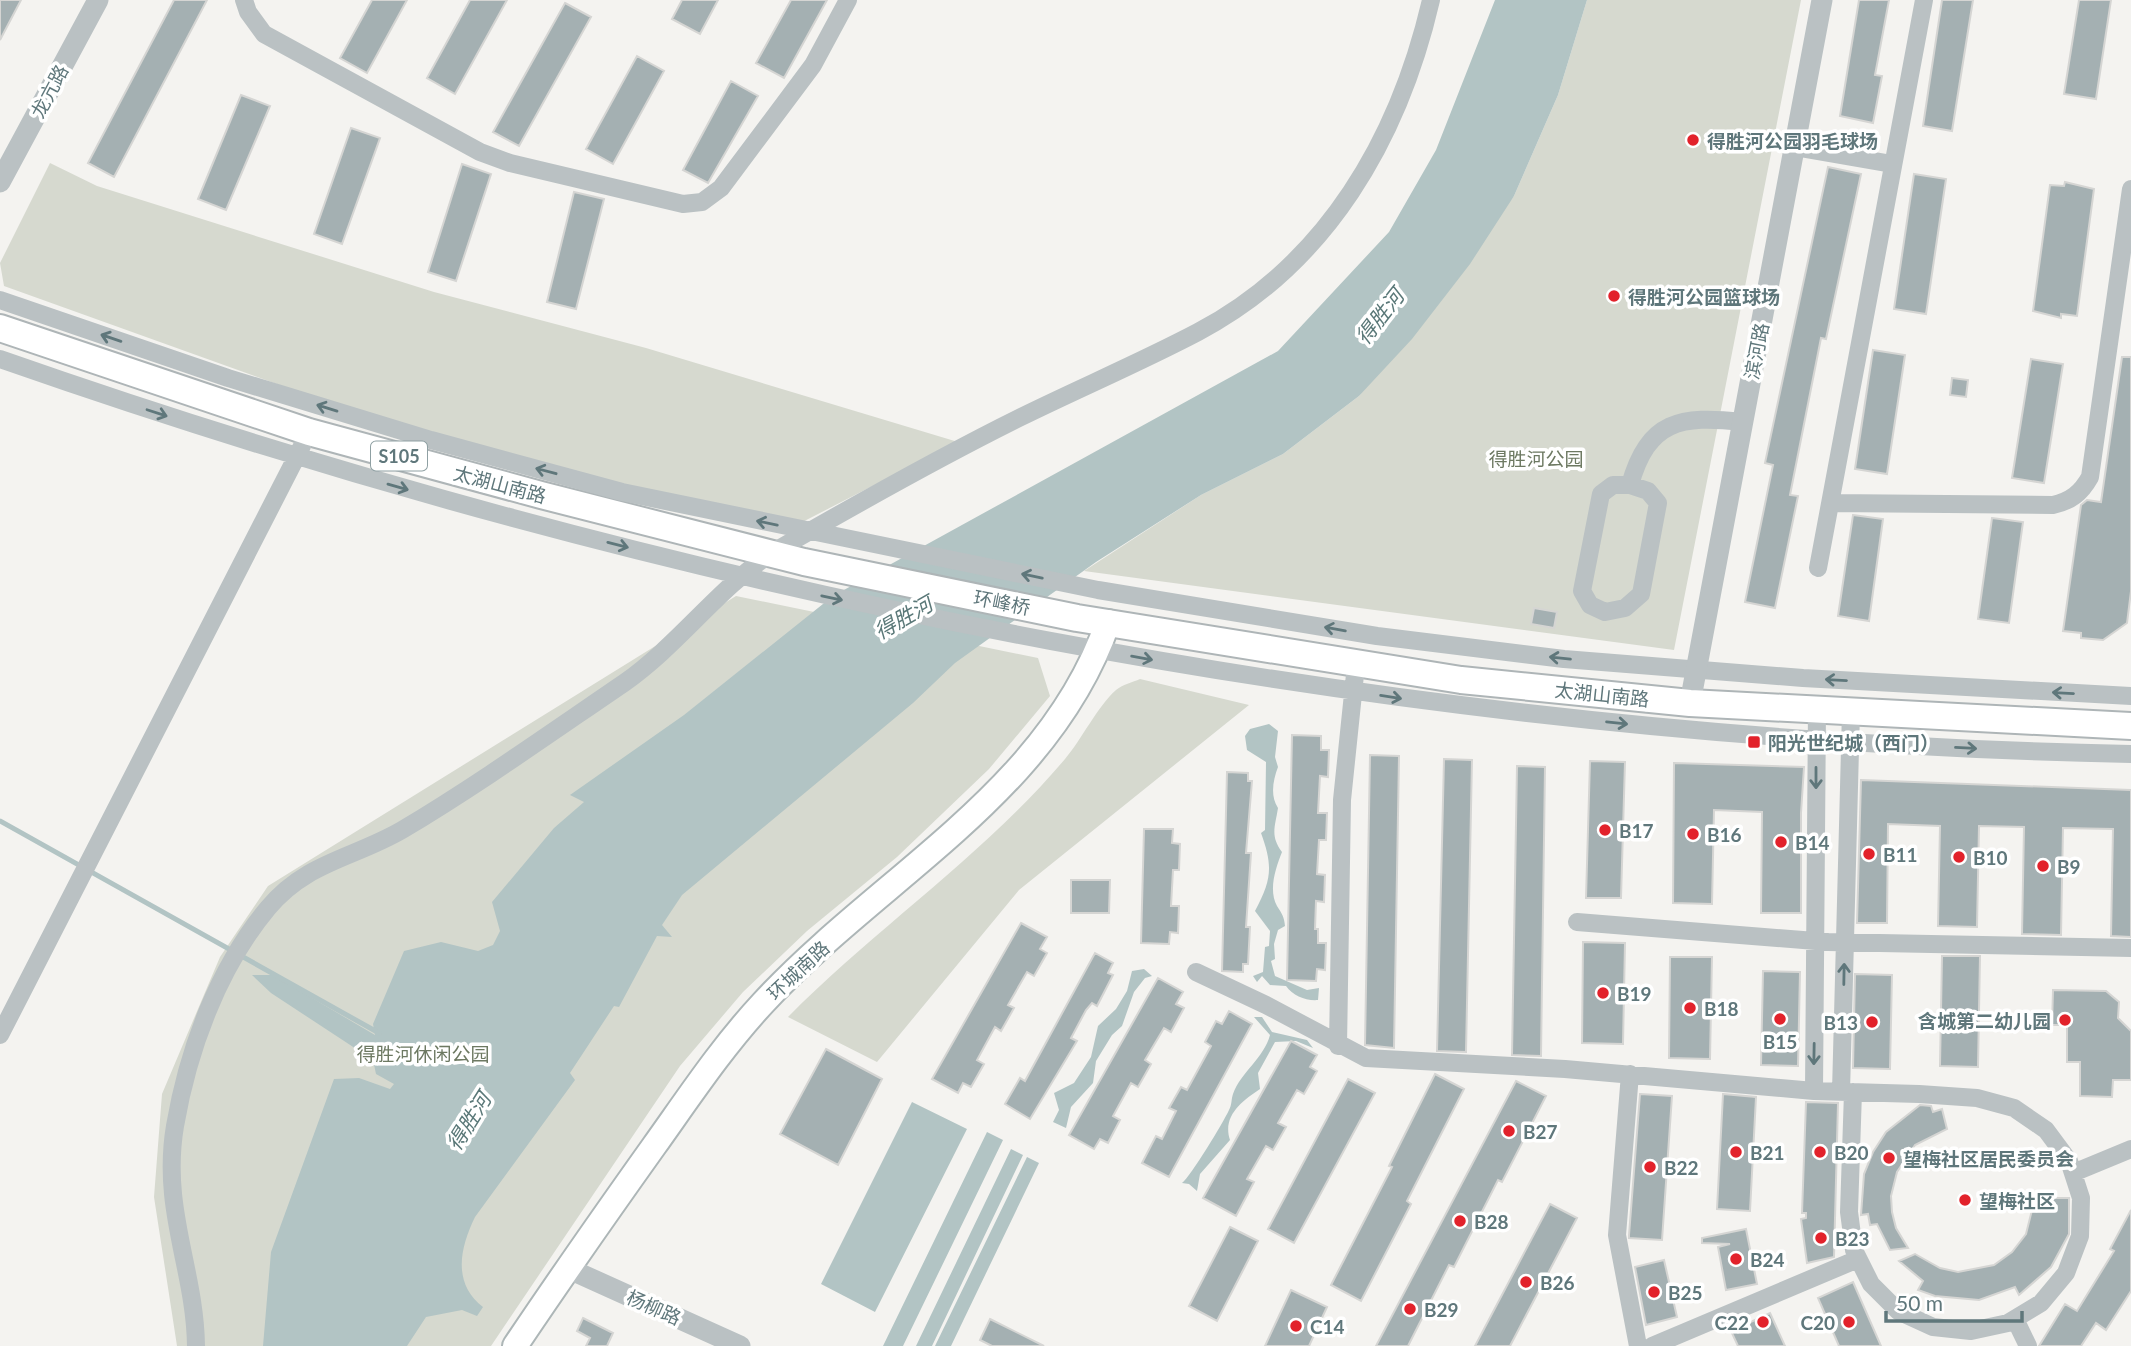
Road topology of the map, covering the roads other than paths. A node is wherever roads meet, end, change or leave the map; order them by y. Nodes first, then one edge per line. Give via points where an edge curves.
1 (98, 0) edge
2 (244, 0) edge
3 (848, 0) edge
4 (1431, 0) edge
5 (1822, 0) edge
6 (1924, 0) edge
7 (1794, 147) junction
8 (1892, 164) junction
9 (0, 182) edge
10 (2131, 189) edge
11 (0, 300) edge
12 (0, 328) edge
13 (0, 359) edge
14 (1742, 422) junction
15 (309, 432) junction
16 (1630, 485) junction
17 (1830, 503) junction
18 (811, 531) junction
19 (770, 554) junction
20 (804, 562) joint
21 (1818, 568) dead end
22 (739, 576) junction
23 (1077, 618) joint
24 (1108, 622) junction
25 (1099, 650) junction
26 (1356, 665) junction
27 (1696, 671) junction
28 (1353, 692) junction
29 (2131, 696) edge
30 (1690, 703) junction
31 (1817, 709) junction
32 (1851, 711) junction
33 (2131, 726) edge
34 (1817, 739) junction
35 (1850, 741) junction
36 (2131, 754) edge
37 (1577, 922) dead end
38 (1815, 941) junction
39 (1845, 942) junction
40 (2131, 948) edge
41 (1196, 972) dead end
42 (0, 1035) edge
43 (1338, 1046) junction
44 (1630, 1074) junction
45 (1814, 1091) junction
46 (1847, 1092) junction
47 (2131, 1149) edge
48 (2073, 1173) junction
49 (1858, 1259) junction
50 (567, 1268) junction
51 (2015, 1319) junction
52 (196, 1346) edge
53 (515, 1346) edge
54 (740, 1346) edge
55 (1638, 1346) edge
56 (1652, 1346) edge
57 (2028, 1346) edge

1 - 9 street, 龙亢路
2 - 3 street via 264,34 480,152 682,204 702,202 721,188 813,65
4 - 18 street via 1398,110 1367,169 1338,214 1244,303 1199,332 1012,421
5 - 7 street, 滨河路
6 - 8 street
7 - 8 street
7 - 14 street, 滨河路
8 - 17 street
10 - 17 street via 2090,477 2083,489 2068,501 2053,505
18 -> 11 street via 622,492 432,440 228,378
12 - 15 main road, 太湖山南路 / S105
13 -> 22 street via 342,470
14 - 16 street via 1703,418 1677,422 1648,442
14 - 27 street, 滨河路
15 - 19 main road, 太湖山南路 / S105
15 - 42 street
16 - 16 street via 1613,485 1601,494 1598,506 1582,591 1590,605 1605,612 1625,608 1641,594 1658,503 1648,491
17 - 21 street
18 - 19 street
27 -> 18 street via 1377,636 1098,590
19 - 20 main road, 太湖山南路 / S105
19 - 22 street
20 - 23 main road, 环峰桥 / S105
22 -> 25 street
22 - 52 street via 672,645 626,681 402,829 313,869 268,908 246,938 196,1039 175,1128 170,1174 173,1212
23 - 24 main road, 太湖山南路 / S105
24 - 25 main road, 环城南路
24 - 26 main road, 太湖山南路
25 -> 28 street
25 - 50 main road, 环城南路 via 1060,715 1014,775 965,825 764,1002 716,1058
26 - 28 street
26 - 30 main road, 太湖山南路
29 -> 27 street
27 - 30 street, 滨河路
28 -> 34 street via 1527,715
28 - 43 street via 1342,800
30 - 31 main road, 太湖山南路
31 - 32 main road, 太湖山南路
31 - 34 street
32 - 33 main road, 太湖山南路
32 - 35 street
34 - 35 street
34 -> 38 street
35 -> 36 street
35 - 39 street
37 - 38 street
38 - 39 street
38 -> 45 street
39 - 40 street
46 -> 39 street
41 - 43 street
43 - 44 street via 1366,1058
44 - 45 street
44 - 55 street via 1617,1236
45 - 46 street
46 - 48 street via 1977,1098 2014,1108 2046,1130
46 - 49 street via 1849,1212
47 - 48 street
48 - 51 street via 2081,1198 2080,1236 2066,1273 2042,1303
49 - 51 street via 1871,1284 1898,1311 1933,1327 1971,1331
49 - 56 street
50 - 53 main road, 环城南路
50 - 54 street, 杨柳路
51 - 57 street

